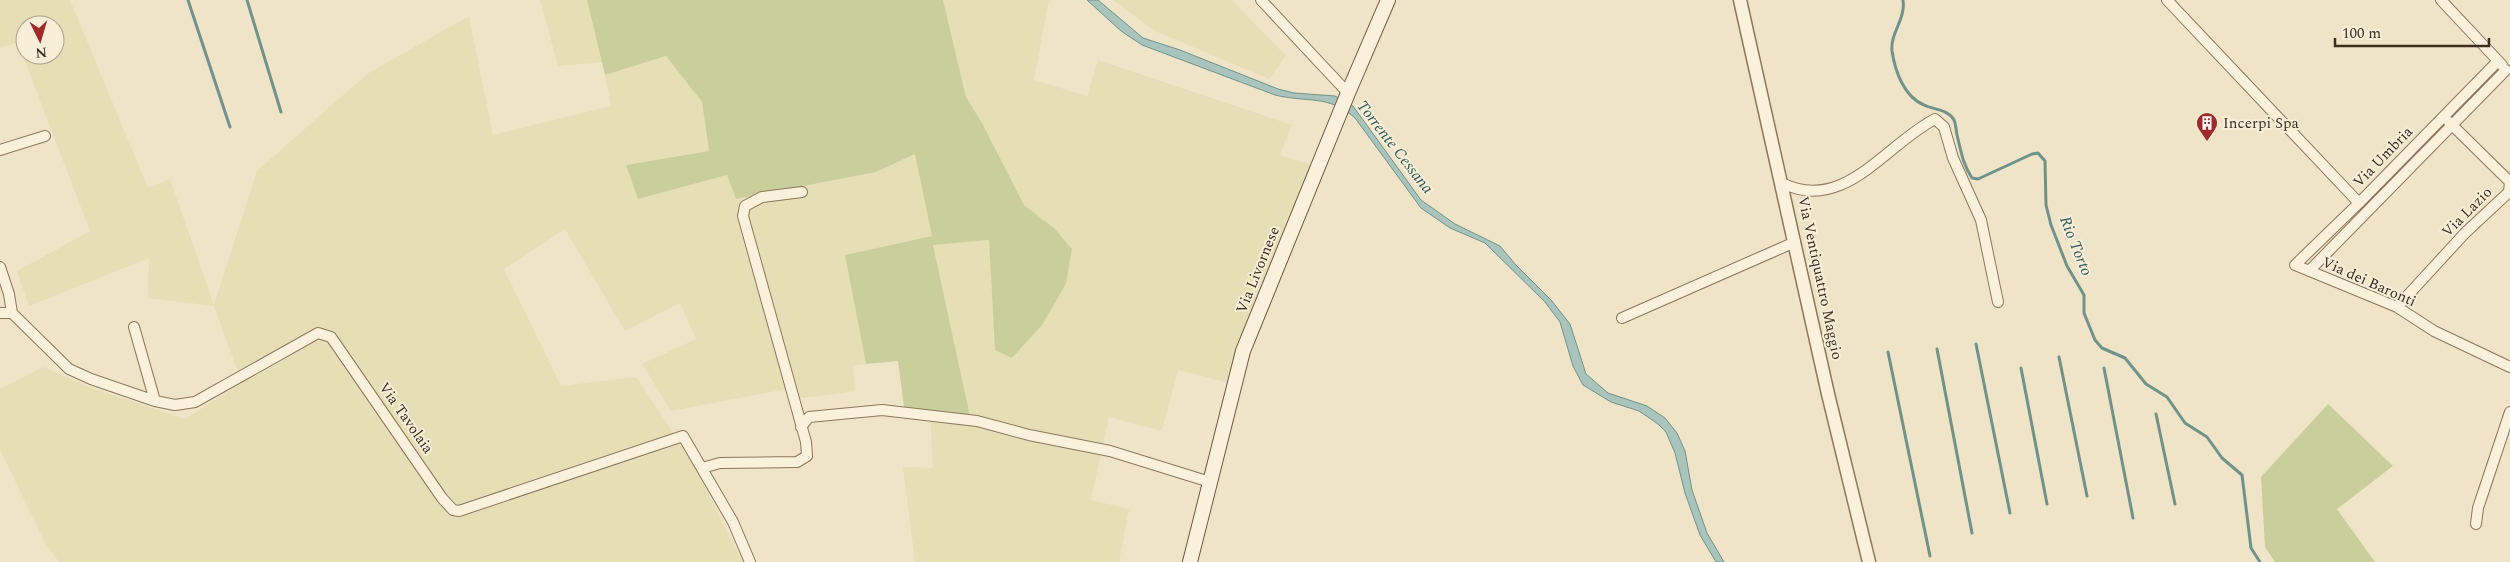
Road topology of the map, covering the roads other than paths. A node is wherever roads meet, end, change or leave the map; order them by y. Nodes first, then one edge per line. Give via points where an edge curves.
1 (1261, 0) edge
2 (1388, 0) edge
3 (1740, 0) edge
4 (2166, 0) edge
5 (2441, 0) edge
6 (2498, 61) junction
7 (2508, 72) edge
8 (1347, 95) junction
9 (2444, 116) junction
10 (2452, 126) junction
11 (45, 136) dead end
12 (0, 150) edge
13 (1782, 183) junction
14 (802, 192) dead end
15 (2359, 203) junction
16 (1795, 242) junction
17 (0, 267) edge
18 (2309, 271) junction
19 (1998, 302) dead end
20 (2397, 308) junction
21 (0, 313) edge
22 (12, 313) junction
23 (1622, 318) dead end
24 (134, 327) dead end
25 (2510, 366) edge
26 (155, 401) junction
27 (2510, 412) edge
28 (801, 427) junction
29 (702, 468) junction
30 (1210, 482) junction
31 (2476, 524) dead end
32 (750, 562) edge
33 (1190, 562) edge
34 (1869, 562) edge

1 - 8 street
2 - 8 main road, Via Livornese
3 - 13 street, Via Ventiquattro Maggio
4 - 15 street, Via Umbria
5 - 6 street
6 - 7 street
6 - 9 street, Via Umbria
7 - 10 street, Via Umbria
8 - 30 main road, Via Livornese via 1243,351
9 - 10 street, Via Lazio
9 - 15 street, Via Umbria
10 - 18 street, Via Umbria
10 - 20 street, Via Lazio via 2510,182 2509,192
11 - 12 street
13 - 16 street, Via Ventiquattro Maggio
13 - 19 street via 1795,189 1821,191 1844,184 1878,163 1919,127 1935,119 1944,127 1953,158 1981,220
14 - 28 street via 762,197 745,206 743,216
15 - 18 street, Via dei Baronti via 2295,265
16 - 23 street
16 - 34 street, Via Ventiquattro Maggio
17 - 22 street
18 - 20 street, Via dei Baronti
20 - 25 street, Via dei Baronti via 2434,331
21 - 22 street
22 - 26 street, Via Tavolaia via 69,369
24 - 26 street
26 - 29 street, Via Tavolaia via 175,405 195,402 318,333 331,337 452,510 459,511 683,436
27 - 31 street via 2478,508
28 - 29 street via 808,450 802,461 720,463
28 - 30 street via 804,420 815,416 882,410 977,421 1110,451
29 - 32 street, Via Tavolaia via 733,522
30 - 33 main road, Via Livornese

